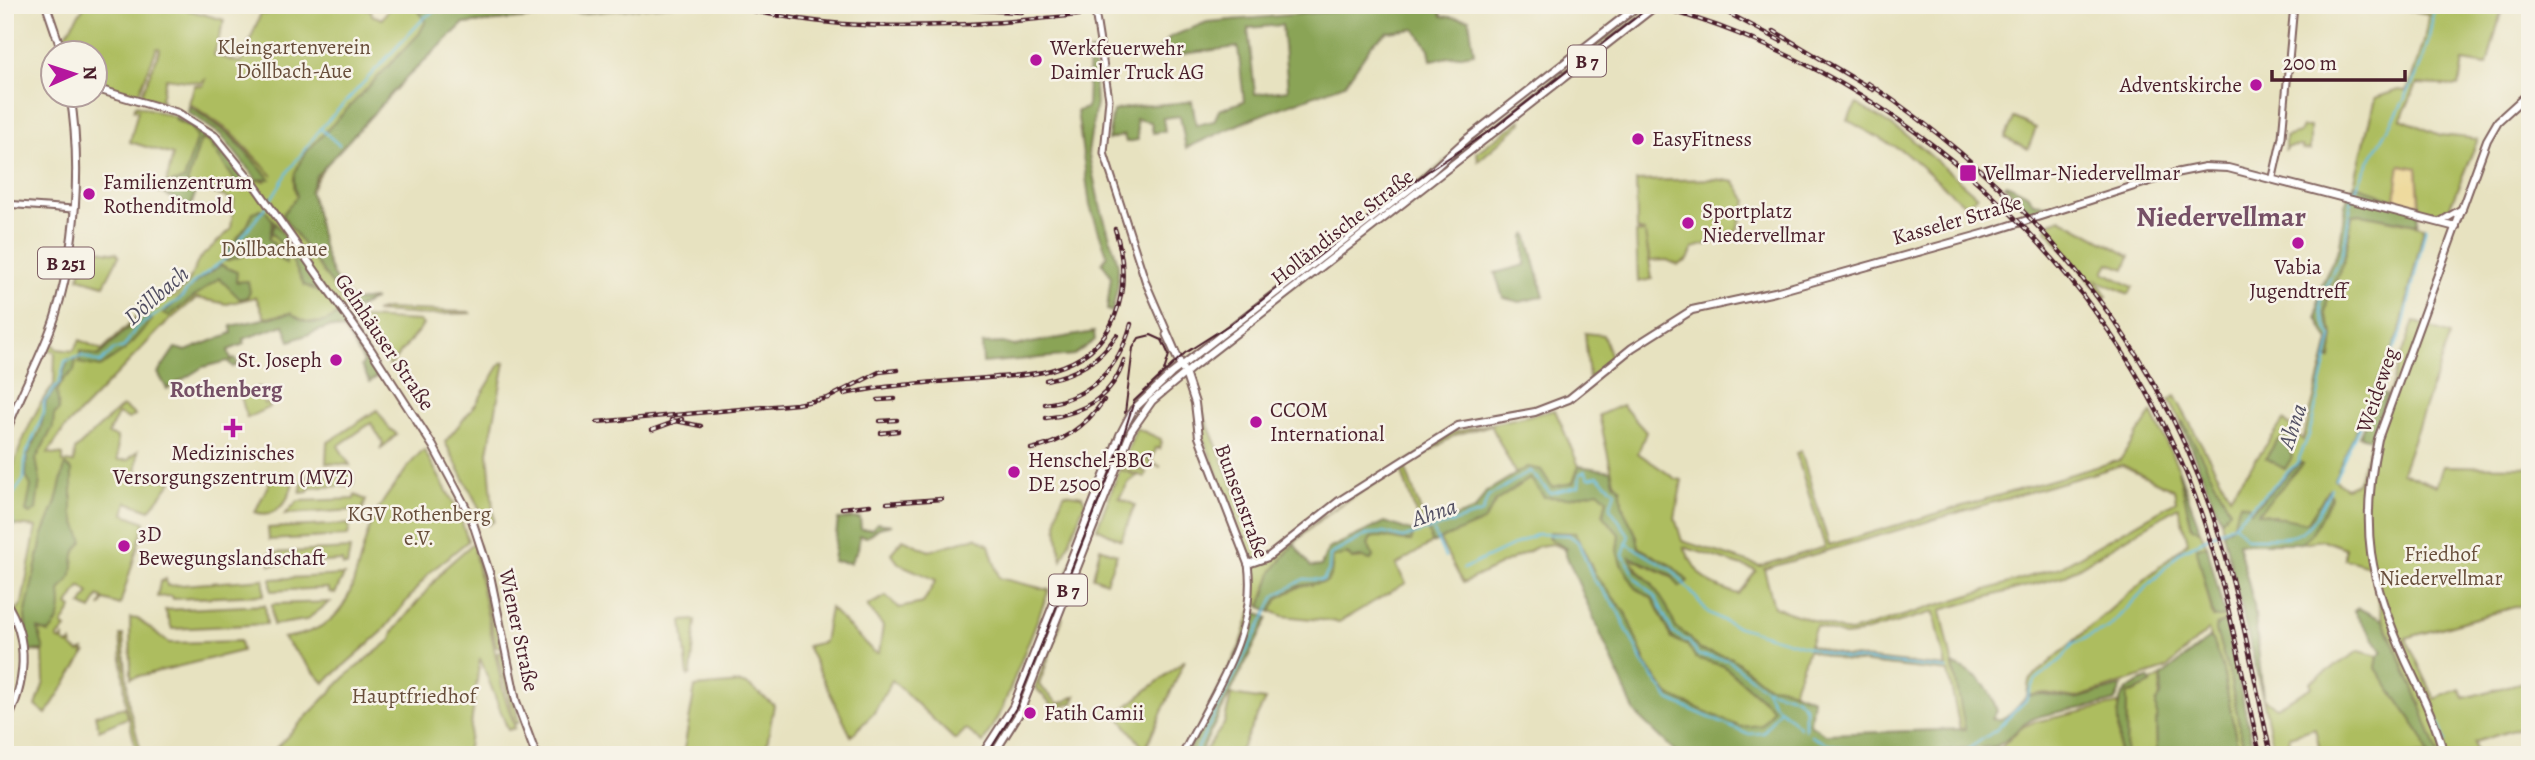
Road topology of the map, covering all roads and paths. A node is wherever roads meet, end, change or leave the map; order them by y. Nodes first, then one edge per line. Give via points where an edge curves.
1 (46, 5) edge
2 (1094, 5) edge
3 (1639, 5) edge
4 (2294, 5) edge
5 (1654, 7) edge
6 (57, 38) edge
7 (108, 92) edge
8 (2530, 92) edge
9 (72, 108) edge
10 (2273, 177) junction
11 (5, 204) edge
12 (74, 209) junction
13 (2463, 209) junction
14 (2440, 222) junction
15 (2456, 227) junction
16 (1181, 366) junction
17 (1185, 373) junction
18 (5, 435) edge
19 (428, 438) joint
20 (1248, 564) junction
21 (5, 601) edge
22 (5, 725) edge
23 (536, 755) edge
24 (982, 755) edge
25 (993, 755) edge
26 (1182, 755) edge
27 (2444, 755) edge

1 - 6 main road
2 - 16 street via 1109,99 1104,153
3 - 16 main road, Holländische Straße / B 7
4 - 10 street via 2282,137
5 - 17 main road, Holländische Straße / B 7
7 - 19 main road, Gelnhäuser Straße via 164,108 204,127 228,149 372,350
8 - 13 main road, Weideweg via 2490,134
9 - 12 main road, B 251
10 - 14 main road, Kasseler Straße
10 - 20 main road, Kasseler Straße via 2228,168 2191,169 1990,232 1775,292 1704,305 1649,336 1569,399 1546,409 1469,422 1446,433 1329,508 1268,557
11 - 12 street
12 - 18 main road, B 251 via 55,317
13 - 14 main road
13 - 15 main road, Weideweg
14 - 15 main road, Kasseler Straße
15 - 27 main road, Weideweg via 2378,439 2367,494 2367,530 2378,592
16 - 17 street
16 - 24 main road, Holländische Straße / B 7 via 1146,396 1126,421 1013,706
17 - 20 main road, Bunsenstraße via 1199,437
17 - 25 main road, Holländische Straße / B 7 via 1146,407 1131,431 1020,712
19 - 23 main road, Wiener Straße via 480,539 516,701
20 - 26 street, Bunsenstraße via 1250,598 1244,629
21 - 22 main road via 20,633 23,659 19,687

